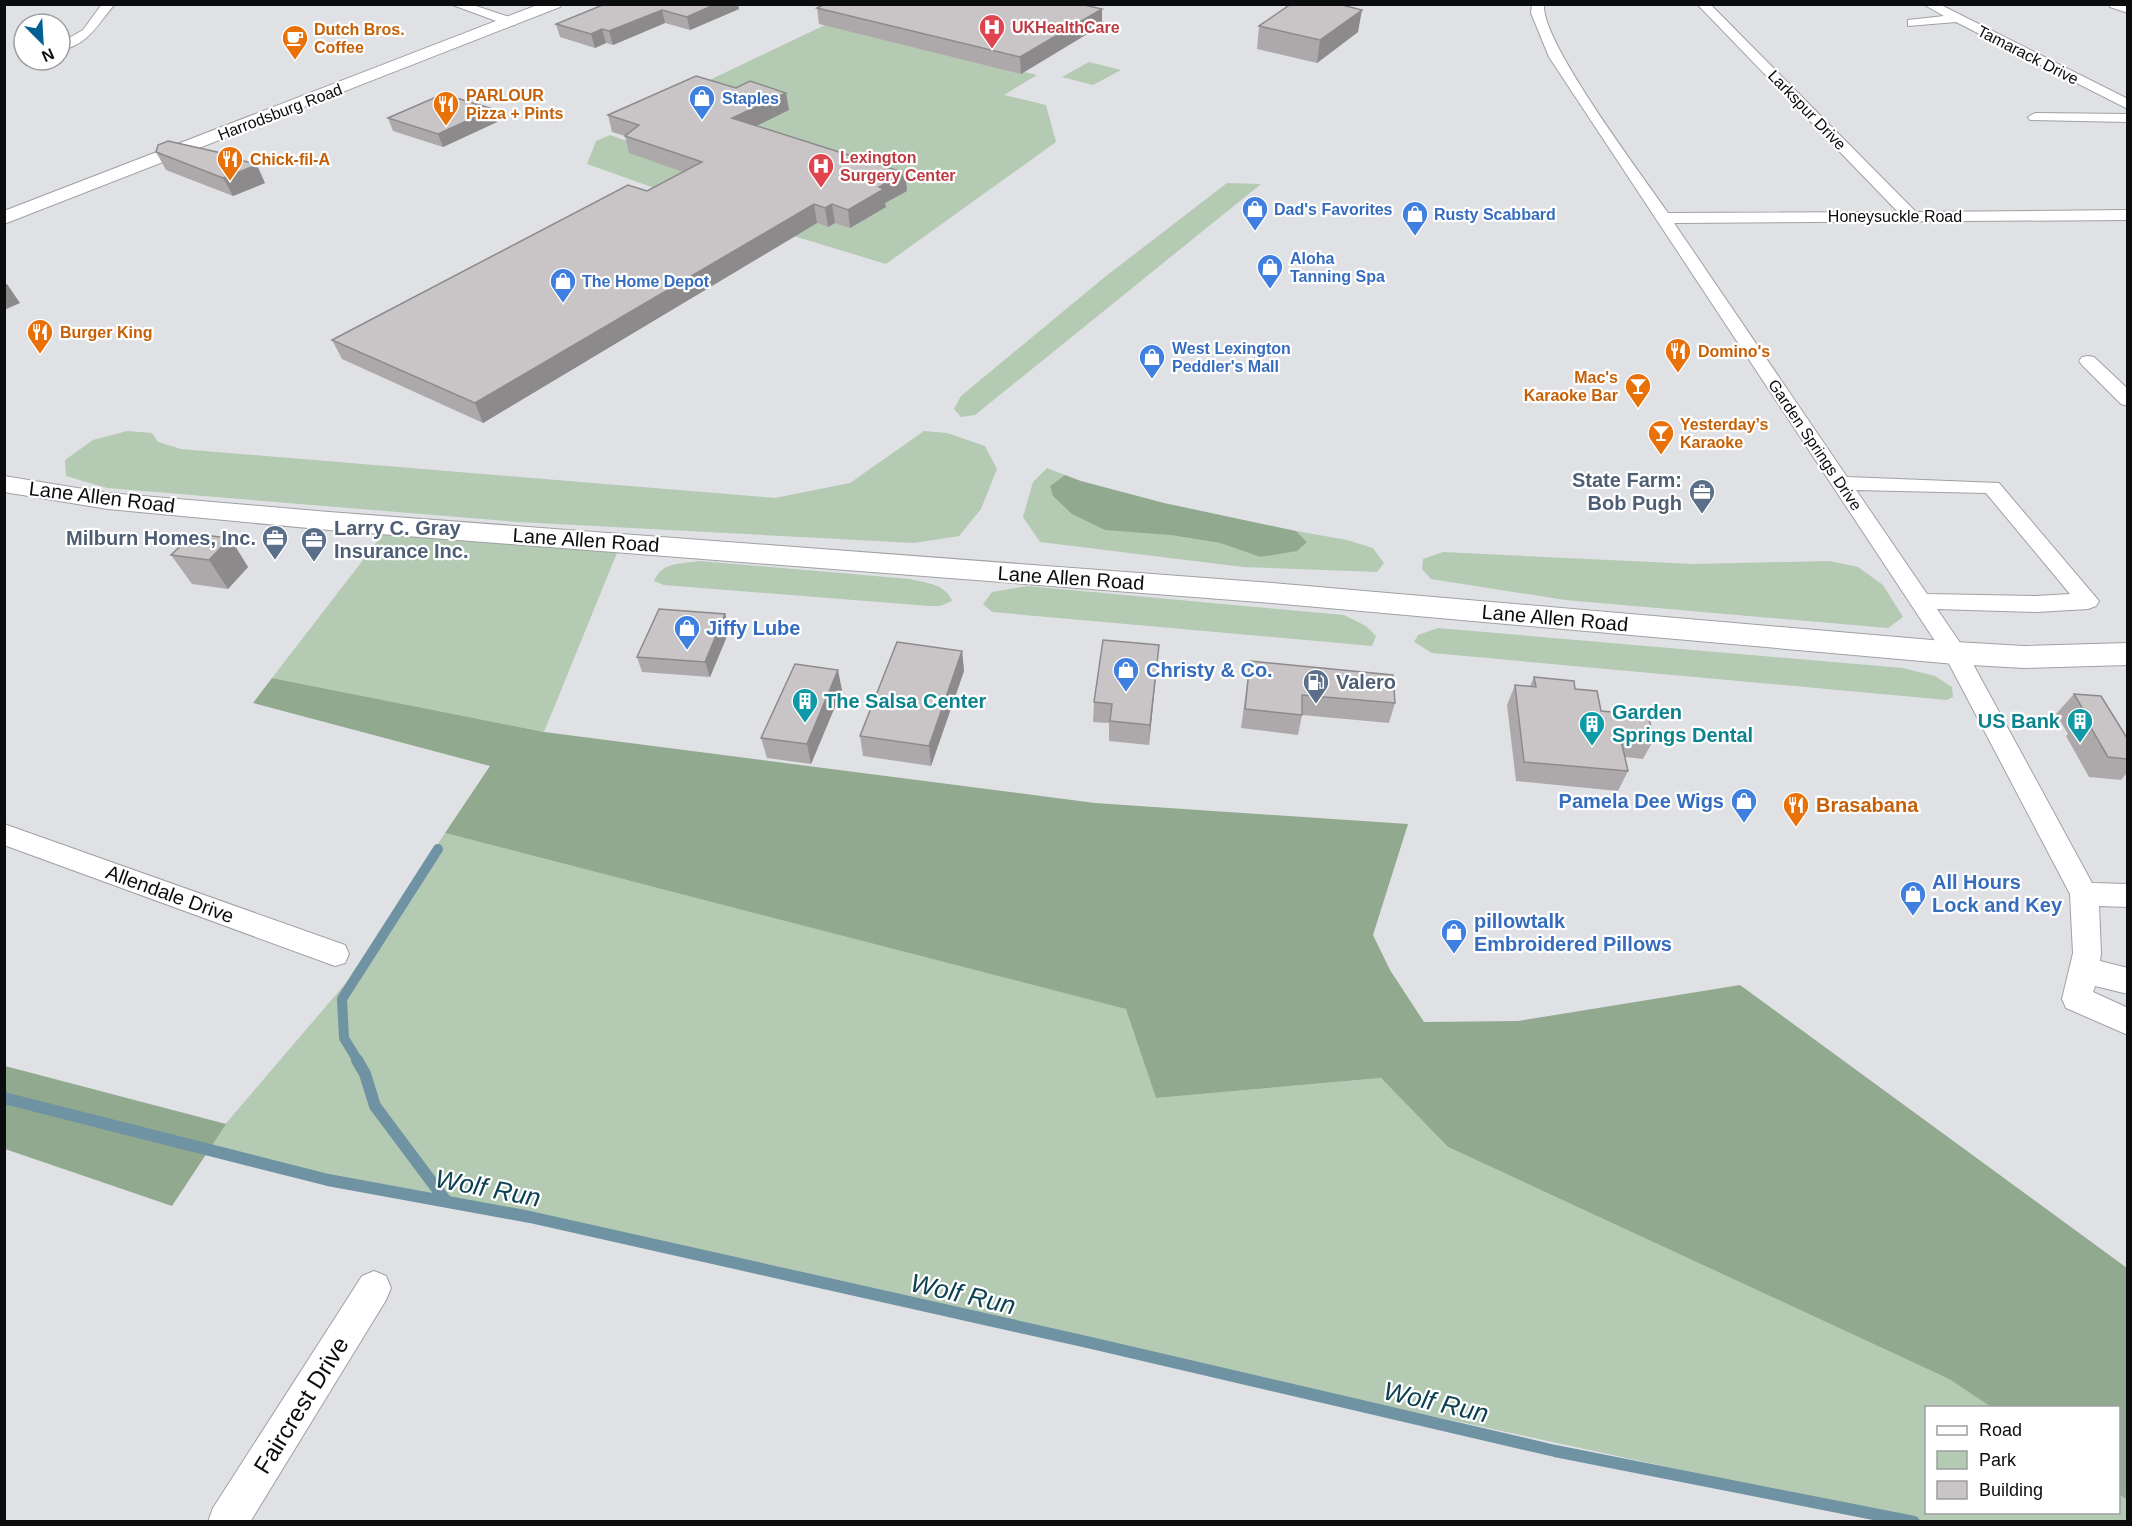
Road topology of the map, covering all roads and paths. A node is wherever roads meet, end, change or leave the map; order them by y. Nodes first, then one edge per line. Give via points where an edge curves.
1 (109, 4) edge
2 (456, 4) edge
3 (520, 4) edge
4 (555, 4) edge
5 (1538, 4) edge
6 (1703, 4) edge
7 (1929, 4) edge
8 (2114, 4) edge
9 (2127, 10) edge
10 (491, 16) junction
11 (1956, 18) junction
12 (511, 22) junction
13 (1912, 22) dead end
14 (72, 41) edge
15 (2127, 105) edge
16 (2035, 117) dead end
17 (2127, 118) edge
18 (4, 201) edge
19 (2127, 215) edge
20 (1911, 216) junction
21 (4, 218) edge
22 (1662, 218) junction
23 (2088, 361) dead end
24 (2127, 400) edge
25 (8, 483) edge
26 (1841, 483) junction
27 (1920, 602) junction
28 (1955, 653) junction
29 (2127, 654) edge
30 (4, 834) edge
31 (2084, 894) junction
32 (2127, 896) edge
33 (335, 954) dead end
34 (2083, 970) junction
35 (2127, 981) edge
36 (2127, 1022) edge
37 (374, 1288) dead end
38 (227, 1521) edge

1 - 14 street via 86,33
2 - 10 street
3 - 10 main road, Harrodsburg Road
4 - 12 main road, Harrodsburg Road
5 - 22 street, Garden Springs Drive via 1536,13 1550,47
6 - 20 street, Larkspur Drive
7 - 11 street, Tamarack Drive
8 - 9 street
10 - 12 street
10 - 18 main road, Harrodsburg Road
11 - 13 street
11 - 15 street, Tamarack Drive
12 - 21 main road, Harrodsburg Road
16 - 17 street
19 - 20 street, Honeysuckle Road
20 - 22 street, Honeysuckle Road
22 - 26 street, Garden Springs Drive
23 - 24 street
25 - 28 main road, Lane Allen Road via 108,501 329,521 1272,593
26 - 27 street, Garden Springs Drive
26 - 27 street via 1992,487 2088,602
27 - 28 street, Garden Springs Drive
28 - 29 main road, Lane Allen Road via 2024,657
28 - 31 street, Garden Springs Drive
30 - 33 street, Allendale Drive
31 - 32 street
31 - 34 street via 2087,953
34 - 35 street
34 - 36 street via 2077,999
37 - 38 street, Faircrest Drive

